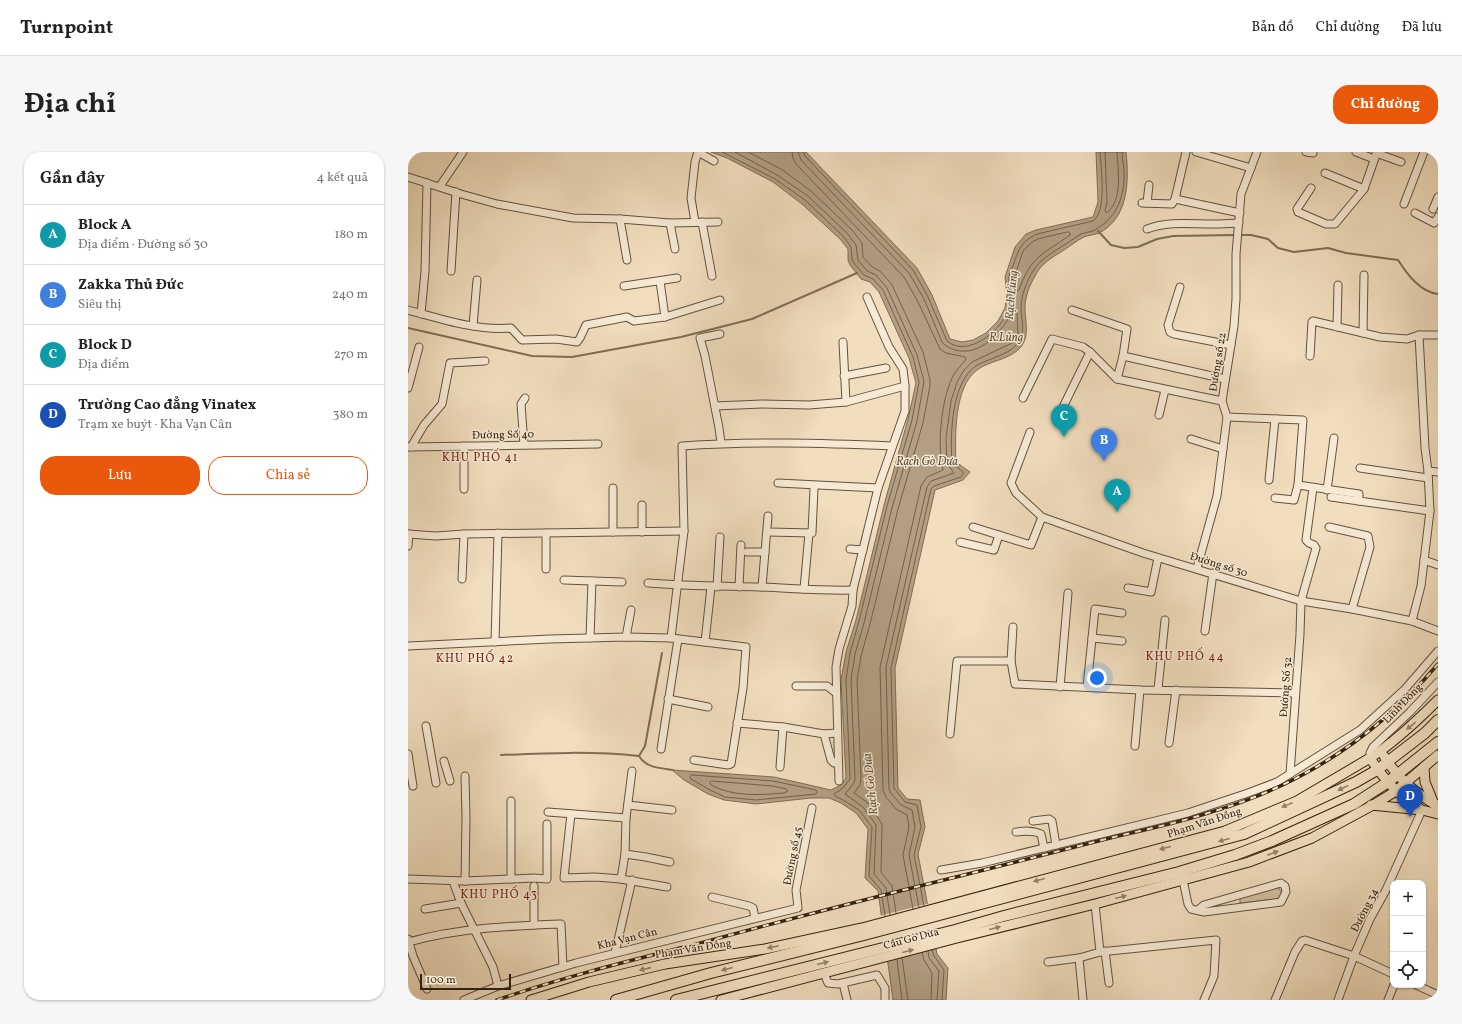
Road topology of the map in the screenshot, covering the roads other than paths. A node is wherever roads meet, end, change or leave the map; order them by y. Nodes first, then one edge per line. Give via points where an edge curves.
1 (463, 152) edge
2 (698, 152) edge
3 (1186, 152) edge
4 (1196, 152) edge
5 (1257, 152) edge
6 (1356, 152) edge
7 (1424, 152) edge
8 (1376, 155) edge
9 (714, 161) dead end
10 (1401, 162) dead end
11 (1251, 168) junction
12 (1325, 173) dead end
13 (408, 177) edge
14 (427, 183) junction
15 (1149, 185) dead end
16 (440, 186) junction
17 (1311, 188) dead end
18 (1364, 189) junction
19 (456, 192) junction
20 (1438, 197) edge
21 (1176, 199) junction
22 (1404, 204) dead end
23 (1433, 209) dead end
24 (1415, 213) dead end
25 (1240, 214) junction
26 (1438, 217) edge
27 (620, 219) junction
28 (699, 222) junction
29 (718, 222) dead end
30 (670, 224) junction
31 (1238, 225) junction
32 (1147, 229) dead end
33 (675, 249) dead end
34 (627, 260) dead end
35 (451, 272) dead end
36 (1364, 275) dead end
37 (712, 276) dead end
38 (677, 278) dead end
39 (476, 280) dead end
40 (660, 281) junction
41 (1338, 285) dead end
42 (624, 286) dead end
43 (1180, 287) dead end
44 (866, 296) dead end
45 (720, 300) dead end
46 (408, 310) edge
47 (1072, 310) dead end
48 (421, 314) junction
49 (665, 317) junction
50 (473, 326) junction
51 (1337, 328) junction
52 (1363, 333) junction
53 (720, 334) dead end
54 (1419, 335) junction
55 (1438, 335) edge
56 (843, 342) dead end
57 (1231, 345) junction
58 (419, 347) dead end
59 (1090, 352) junction
60 (1123, 356) junction
61 (1310, 356) dead end
62 (485, 361) dead end
63 (886, 368) dead end
64 (844, 376) junction
65 (1117, 379) junction
66 (1225, 379) junction
67 (905, 386) junction
68 (408, 388) edge
69 (1165, 390) junction
70 (525, 398) dead end
71 (1023, 398) dead end
72 (1222, 401) junction
73 (846, 402) junction
74 (715, 406) junction
75 (1063, 407) dead end
76 (1159, 415) dead end
77 (1227, 417) junction
78 (1275, 419) junction
79 (1030, 432) dead end
80 (1334, 438) dead end
81 (1191, 439) dead end
82 (721, 443) junction
83 (598, 444) dead end
84 (524, 445) junction
85 (464, 446) junction
86 (892, 446) junction
87 (410, 447) edge
88 (1223, 449) junction
89 (1360, 468) dead end
90 (1438, 472) edge
91 (1428, 474) junction
92 (1269, 480) dead end
93 (778, 483) dead end
94 (1298, 485) junction
95 (613, 488) dead end
96 (814, 488) dead end
97 (878, 488) junction
98 (1313, 488) junction
99 (464, 489) dead end
100 (1327, 490) junction
101 (1331, 497) dead end
102 (1275, 498) dead end
103 (1359, 501) junction
104 (642, 505) dead end
105 (1430, 511) junction
106 (768, 516) dead end
107 (1042, 517) junction
108 (973, 527) dead end
109 (1329, 527) dead end
110 (684, 530) junction
111 (613, 532) junction
112 (642, 532) junction
113 (768, 532) junction
114 (498, 533) junction
115 (546, 533) junction
116 (809, 533) junction
117 (408, 534) edge
118 (464, 534) junction
119 (999, 535) junction
120 (720, 537) dead end
121 (960, 542) dead end
122 (741, 545) dead end
123 (408, 546) edge
124 (850, 549) dead end
125 (863, 550) junction
126 (747, 552) dead end
127 (765, 552) junction
128 (1158, 558) junction
129 (1424, 560) junction
130 (1438, 565) edge
131 (1197, 568) junction
132 (546, 569) dead end
133 (1213, 573) junction
134 (462, 579) dead end
135 (564, 580) dead end
136 (592, 581) junction
137 (622, 582) dead end
138 (648, 583) dead end
139 (678, 586) junction
140 (714, 587) junction
141 (739, 587) junction
142 (762, 587) junction
143 (1128, 588) dead end
144 (804, 589) junction
145 (853, 590) junction
146 (1068, 593) dead end
147 (1301, 601) junction
148 (1352, 609) junction
149 (631, 610) dead end
150 (1122, 613) dead end
151 (1166, 620) dead end
152 (1412, 621) junction
153 (1013, 627) dead end
154 (1205, 631) dead end
155 (1438, 631) edge
156 (626, 637) junction
157 (590, 638) junction
158 (675, 638) junction
159 (1092, 638) junction
160 (1122, 641) dead end
161 (495, 642) junction
162 (705, 642) junction
163 (408, 646) edge
164 (1438, 651) edge
165 (1011, 662) junction
166 (1438, 682) edge
167 (796, 686) dead end
168 (1060, 686) junction
169 (1087, 687) junction
170 (1158, 689) junction
171 (1140, 690) junction
172 (1176, 690) junction
173 (836, 693) junction
174 (1295, 693) junction
175 (668, 699) junction
176 (1438, 700) edge
177 (708, 707) dead end
178 (1438, 720) edge
179 (737, 724) junction
180 (426, 726) dead end
181 (783, 727) junction
182 (837, 732) junction
183 (824, 734) junction
184 (950, 734) dead end
185 (1438, 742) edge
186 (1169, 743) dead end
187 (1135, 746) dead end
188 (661, 749) dead end
189 (1378, 749) junction
190 (408, 754) edge
191 (1424, 754) junction
192 (1438, 754) edge
193 (1370, 758) junction
194 (694, 760) dead end
195 (444, 761) dead end
196 (1388, 762) junction
197 (838, 764) junction
198 (780, 767) dead end
199 (1424, 767) junction
200 (1377, 770) junction
201 (632, 771) dead end
202 (1349, 771) junction
203 (1290, 774) junction
204 (1398, 775) junction
205 (465, 776) dead end
206 (450, 781) dead end
207 (839, 781) dead end
208 (436, 782) dead end
209 (1388, 782) junction
210 (1405, 783) junction
211 (413, 786) dead end
212 (1396, 791) junction
213 (511, 801) dead end
214 (1354, 804) junction
215 (628, 805) junction
216 (1373, 805) junction
217 (1436, 805) edge
218 (812, 808) dead end
219 (672, 810) dead end
220 (1422, 810) junction
221 (548, 812) dead end
222 (571, 814) junction
223 (1438, 814) edge
224 (626, 818) junction
225 (1033, 821) dead end
226 (547, 824) dead end
227 (1016, 832) dead end
228 (1056, 845) junction
229 (1044, 848) junction
230 (1242, 852) junction
231 (625, 854) junction
232 (670, 862) dead end
233 (1249, 862) junction
234 (941, 870) dead end
235 (408, 879) edge
236 (511, 879) junction
237 (621, 879) junction
238 (632, 880) junction
239 (1183, 880) junction
240 (453, 881) junction
241 (465, 881) junction
242 (534, 886) dead end
243 (667, 887) dead end
244 (712, 897) dead end
245 (461, 903) junction
246 (1095, 904) junction
247 (798, 908) joint
248 (949, 908) junction
249 (425, 909) dead end
250 (1198, 910) junction
251 (755, 918) junction
252 (534, 925) junction
253 (474, 930) junction
254 (863, 932) junction
255 (956, 934) junction
256 (811, 939) junction
257 (846, 939) junction
258 (408, 940) edge
259 (1103, 952) junction
260 (615, 953) junction
261 (869, 956) junction
262 (1354, 956) junction
263 (411, 957) edge
264 (1079, 958) junction
265 (1048, 962) dead end
266 (563, 967) junction
267 (824, 973) junction
268 (1390, 973) edge
269 (843, 983) junction
270 (1109, 983) dead end
271 (498, 986) junction
272 (1393, 988) edge
273 (1423, 988) edge
274 (427, 989) dead end
275 (1438, 995) edge
276 (464, 1000) edge
277 (531, 1000) edge
278 (616, 1000) edge
279 (676, 1000) edge
280 (720, 1000) edge
281 (847, 1000) edge
282 (885, 1000) edge
283 (1083, 1000) edge
284 (1204, 1000) edge
285 (1275, 1000) edge
286 (1338, 1000) edge
287 (1388, 1000) edge

1 - 16 street
2 - 9 street
2 - 28 street via 691,198
3 - 21 street
4 - 11 street
5 - 11 street
6 - 8 street
7 - 22 street
8 - 10 street
8 - 18 street
11 - 25 street via 1241,194
12 - 18 street
13 - 14 street
14 - 16 street
14 - 48 street via 425,271
15 - 21 street via 1145,203 1172,204
16 - 19 street
17 - 18 street via 1298,212 1333,225
19 - 27 street via 497,204 573,218
19 - 35 street
20 - 23 street
21 - 25 street
24 - 26 street via 1434,223
25 - 31 street
27 - 30 street
27 - 34 street
28 - 29 street
28 - 30 street
28 - 37 street
30 - 33 street
31 - 32 street via 1169,223
31 - 57 street, Đường số 22 via 1236,299
36 - 52 street
38 - 40 street
39 - 50 street
40 - 42 street
40 - 49 street
41 - 51 street
43 - 57 street via 1168,325 1170,332
44 - 67 street via 903,369
45 - 49 street
46 - 48 street
47 - 60 street via 1127,329
48 - 50 street
49 - 50 street via 634,321 627,317 586,325 577,342 522,340 511,328
51 - 52 street
51 - 61 street via 1312,322
52 - 54 street via 1407,339
53 - 74 street via 700,338
54 - 55 street
54 - 91 street
56 - 64 street
57 - 66 street, Đường số 22
58 - 68 street
59 - 65 street
59 - 71 street via 1083,347 1052,339
59 - 75 street
60 - 65 street
60 - 66 street
62 - 87 street via 450,363 442,404
63 - 64 street
64 - 73 street
65 - 69 street
66 - 72 street, Đường số 22
67 - 73 street
67 - 86 street via 905,410
69 - 72 street
69 - 76 street
70 - 84 street via 521,404
72 - 77 street, Đường số 22
73 - 74 street
74 - 82 street
77 - 78 street
77 - 88 street, Đường số 22
78 - 92 street
78 - 94 street via 1303,420
79 - 107 street, Đường số 30 via 1011,484 1016,493
80 - 100 street
81 - 88 street
82 - 86 street
82 - 110 street via 682,446
83 - 84 street, Đường Số 40
84 - 85 street, Đường Số 40
85 - 87 street, Đường Số 40
85 - 99 street
86 - 97 street
88 - 131 street, Đường số 22 via 1217,496
89 - 91 street
90 - 91 street
91 - 105 street
93 - 97 street
94 - 98 street
94 - 102 street via 1294,500
95 - 111 street
96 - 116 street via 812,531
97 - 125 street
98 - 100 street
98 - 147 street, Đường Số 32 via 1306,540 1316,548
100 - 103 street via 1359,494
101 - 103 street
103 - 105 street
104 - 112 street
105 - 129 street
106 - 113 street
107 - 119 street via 1031,545
107 - 128 street, Đường số 30
108 - 119 street
109 - 148 street via 1368,536 1370,547
110 - 112 street
110 - 139 street
111 - 112 street
111 - 115 street
113 - 116 street
113 - 127 street
114 - 115 street
114 - 118 street
114 - 161 street
115 - 132 street
116 - 144 street
117 - 118 street
117 - 123 street
118 - 134 street
119 - 121 street via 994,550
120 - 140 street
122 - 141 street
124 - 125 street
125 - 145 street
126 - 127 street
127 - 142 street
128 - 131 street, Đường số 30
128 - 143 street via 1151,592
129 - 130 street
129 - 152 street via 1421,586
131 - 133 street, Đường số 30
133 - 147 street, Đường số 30
133 - 154 street
135 - 136 street
136 - 137 street
136 - 157 street
138 - 139 street
139 - 140 street
139 - 158 street
140 - 141 street
140 - 162 street
141 - 142 street
142 - 144 street
144 - 145 street
145 - 173 street via 852,606 838,655
146 - 168 street
147 - 148 street, Đường số 30
147 - 174 street, Đường Số 32
148 - 152 street, Đường số 30
149 - 156 street
150 - 159 street via 1095,610
151 - 170 street
152 - 155 street, Đường số 30
153 - 165 street
156 - 157 street
156 - 158 street
157 - 161 street
158 - 162 street
158 - 175 street
159 - 160 street
159 - 169 street
161 - 163 street
162 - 179 street via 746,647
164 - 203 street via 1405,689 1360,730
165 - 168 street via 1015,684
165 - 184 street via 957,661
166 - 189 street, Linh Đông via 1381,740
167 - 173 street via 827,686
168 - 169 street
169 - 171 street
170 - 171 street
170 - 172 street
171 - 187 street
172 - 174 street
172 - 186 street
173 - 182 street
174 - 203 street, Đường Số 32
175 - 177 street
175 - 188 street
176 -> 189 main road, Phạm Văn Đồng via 1416,722
178 - 196 highway, Phạm Văn Đồng
179 - 181 street
179 - 194 street via 731,764
180 - 208 street
181 - 183 street
181 - 198 street
182 - 183 street
182 - 197 street
183 - 197 street via 832,762
185 - 191 highway
189 - 193 main road, Phạm Văn Đồng
189 - 196 main road
189 - 202 street
190 - 211 street
191 - 199 highway
191 - 204 highway
192 - 199 main road
193 - 200 main road
193 - 202 main road, Phạm Văn Đồng
195 - 206 street
196 - 200 highway, Phạm Văn Đồng
196 - 204 main road
197 - 207 street
199 - 210 main road
199 - 217 main road via 1425,782
200 - 209 main road
200 -> 248 highway, Phạm Văn Đồng via 1244,834
201 - 215 street
202 -> 248 main road, Phạm Văn Đồng via 1297,800 1225,831
203 - 228 street via 1248,793 1188,813
204 - 209 highway
204 - 210 main road
205 - 241 street
209 - 212 main road
209 - 214 highway
210 - 212 main road
210 - 217 main road
212 - 216 main road
212 - 220 main road via 1406,801
213 - 236 street
214 - 216 main road
214 - 230 highway
215 - 219 street
215 - 224 street
216 - 220 main road
233 -> 216 main road via 1312,838
218 - 247 street, Đường số 45 via 796,890
220 - 223 main road
220 - 262 street, Đường 34
221 - 222 street
222 - 224 street
222 - 237 street via 564,878
224 - 231 street
225 - 228 street via 1052,821
226 - 236 street via 547,879
227 - 229 street via 1037,832
228 - 229 street
229 - 234 street
230 - 233 main road
230 - 255 highway via 1179,872 1004,916
231 - 232 street
231 - 237 street
233 - 239 main road
235 - 240 street
236 - 241 street
237 - 238 street
238 - 243 street
238 - 260 street
246 -> 239 main road
239 - 250 street via 1188,904 1191,909
240 - 241 street
240 - 245 street
242 - 252 street
244 - 251 street via 749,906 753,908
245 - 249 street
245 - 253 street
255 -> 246 main road
246 - 259 street
247 - 251 street, Kha Vạn Cân
248 - 254 highway, Cầu Gò Dưa
250 - 250 street via 1204,912 1281,902 1286,892 1285,886 1282,883 1270,886 1204,905
251 - 260 street, Kha Vạn Cân
252 - 253 street
252 - 266 street via 561,924
253 - 258 street
253 - 271 street via 493,967
254 - 256 main road, Phạm Văn Đồng
254 - 257 highway, Cầu Gò Dưa
261 -> 255 highway, Cầu Gò Dưa
256 - 257 main road
256 -> 277 main road, Phạm Văn Đồng via 765,949 665,964 589,982
257 -> 278 highway
258 - 263 street
259 - 264 street
259 - 270 street
259 - 284 street via 1216,940 1214,976
260 - 266 street, Kha Vạn Cân
261 - 267 main road
279 -> 261 highway
262 - 268 street
262 - 285 street via 1305,940 1300,942
262 - 286 street, Đường 34
263 - 274 street
264 - 265 street
264 - 283 street
266 - 271 street, Kha Vạn Cân
267 - 269 street via 828,983
267 - 280 main road
269 - 281 street
269 - 282 street via 877,975 885,988
271 - 276 street, Kha Vạn Cân
272 - 287 street
273 - 275 street

